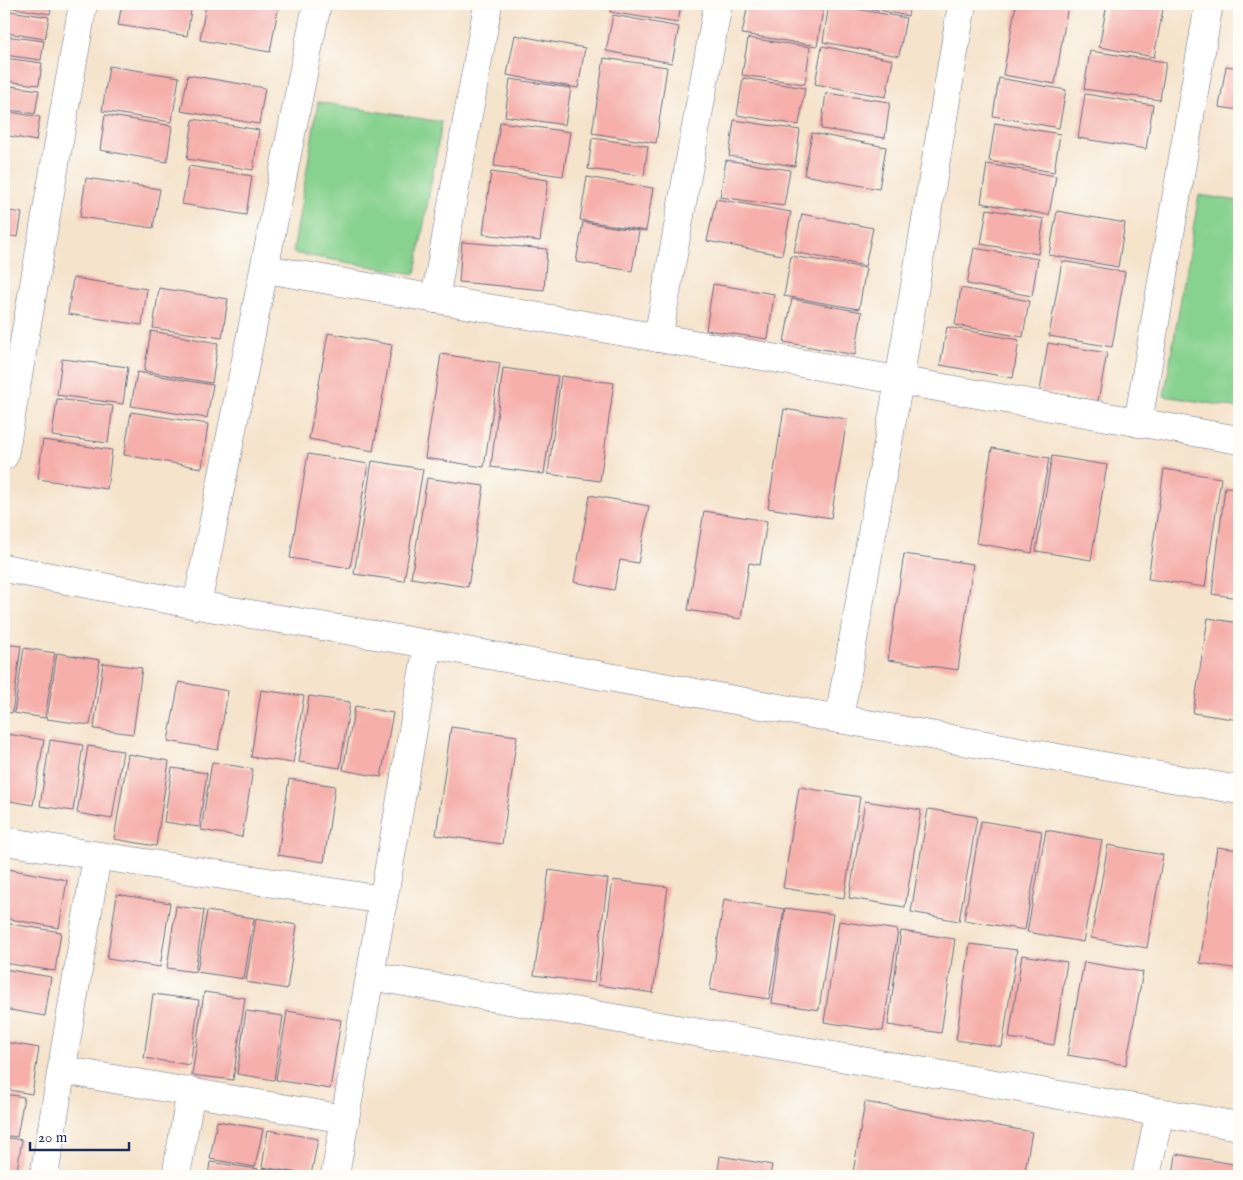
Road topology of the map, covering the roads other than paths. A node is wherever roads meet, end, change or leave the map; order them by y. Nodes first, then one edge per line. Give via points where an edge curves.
1 (83, 4) edge
2 (318, 4) edge
3 (488, 4) edge
4 (718, 4) edge
5 (962, 4) edge
6 (1209, 4) edge
7 (266, 269) junction
8 (435, 299) junction
9 (658, 338) junction
10 (899, 380) junction
11 (1138, 423) junction
12 (1239, 440) edge
13 (4, 456) edge
14 (4, 568) edge
15 (198, 605) junction
16 (428, 644) junction
17 (838, 719) junction
18 (1239, 790) edge
19 (4, 841) edge
20 (97, 856) junction
21 (383, 900) junction
22 (370, 976) junction
23 (62, 1070) junction
24 (191, 1091) junction
25 (1160, 1112) junction
26 (345, 1120) junction
27 (1239, 1126) edge
28 (44, 1176) edge
29 (176, 1176) edge
30 (335, 1176) edge
31 (1146, 1176) edge

1 - 13 street
2 - 7 street
3 - 8 street
4 - 9 street
5 - 10 street
6 - 11 street
7 - 8 street
7 - 15 street
8 - 9 street
9 - 10 street
10 - 11 street
10 - 17 street
11 - 12 street
14 - 15 street
15 - 16 street
16 - 17 street
16 - 21 street
17 - 18 street
19 - 20 street
20 - 21 street
20 - 23 street
21 - 22 street
22 - 25 street
22 - 26 street
23 - 24 street
23 - 28 street
24 - 26 street
24 - 29 street
25 - 27 street
25 - 31 street
26 - 30 street

